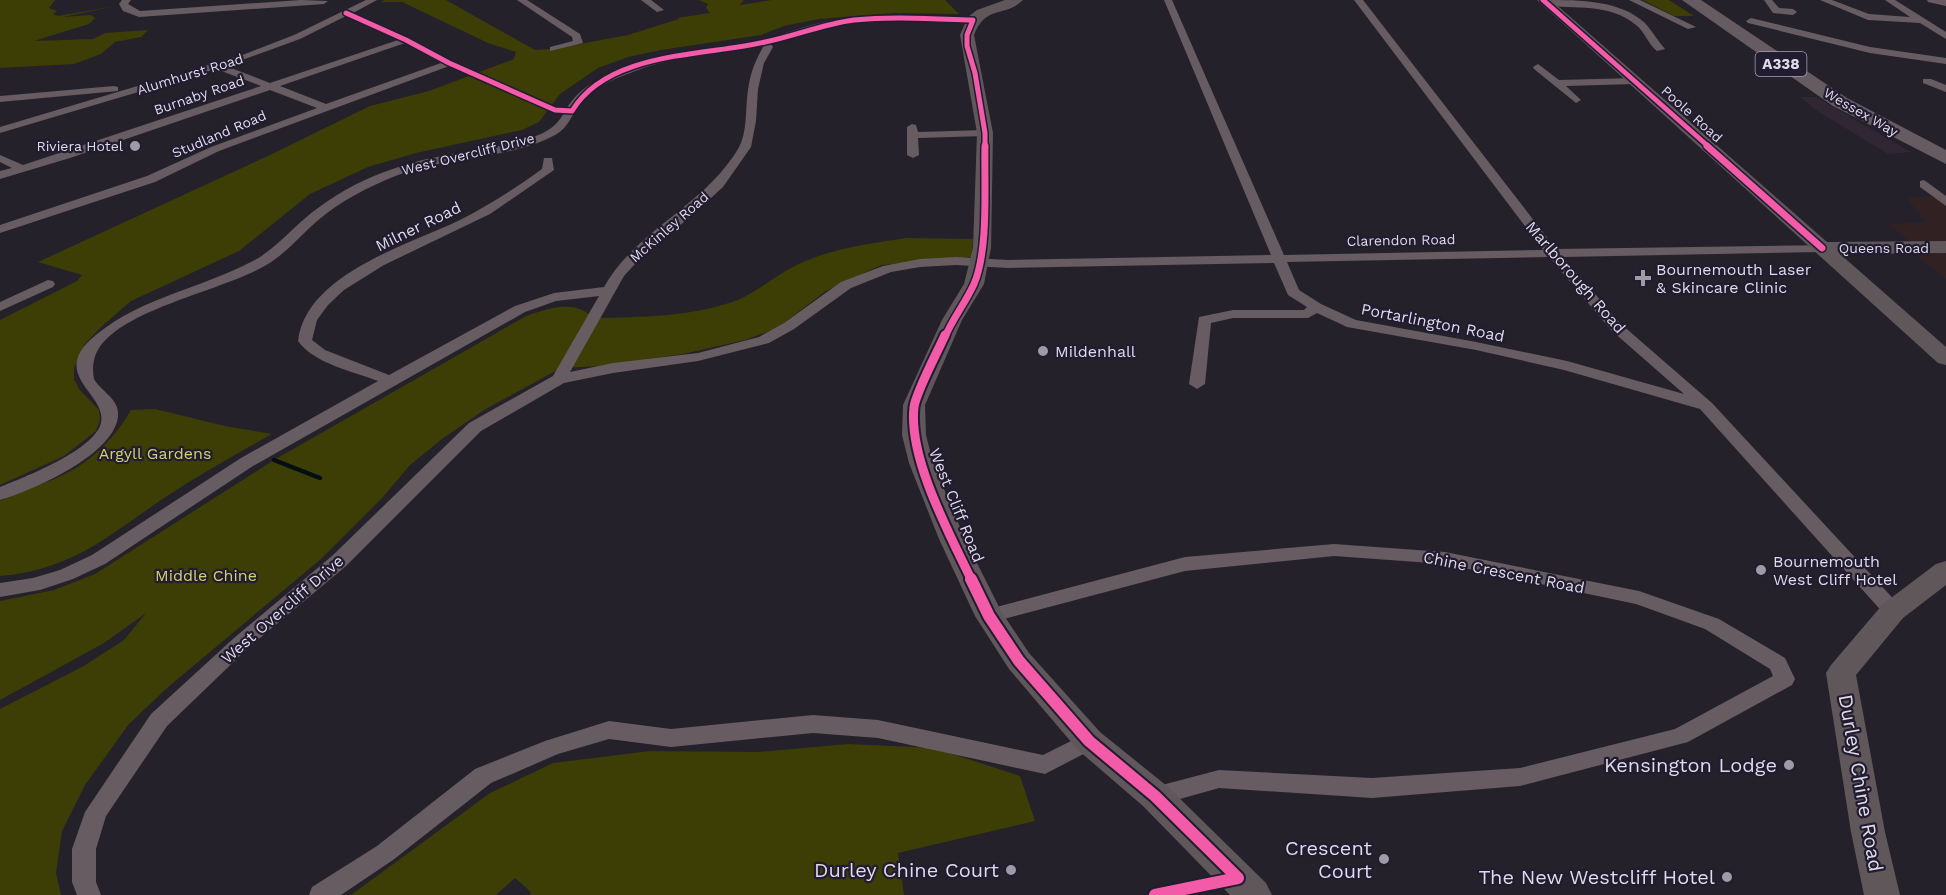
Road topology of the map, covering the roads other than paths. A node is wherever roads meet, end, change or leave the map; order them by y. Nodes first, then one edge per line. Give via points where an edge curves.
1 (127, 0) edge
2 (324, 0) edge
3 (373, 0) edge
4 (521, 0) edge
5 (645, 0) edge
6 (1017, 0) edge
7 (1168, 0) edge
8 (1358, 0) edge
9 (1633, 0) edge
10 (1690, 0) edge
11 (1768, 0) edge
12 (1824, 0) edge
13 (1889, 0) edge
14 (1931, 0) edge
15 (1545, 2) edge
16 (1946, 3) edge
17 (660, 10) dead end
18 (1764, 10) dead end
19 (349, 11) junction
20 (1776, 11) junction
21 (1793, 12) dead end
22 (973, 20) junction
23 (1676, 20) junction
24 (1751, 21) dead end
25 (1924, 21) junction
26 (1648, 22) junction
27 (1691, 27) dead end
28 (1946, 36) edge
29 (406, 40) junction
30 (765, 42) junction
31 (553, 49) dead end
32 (1660, 49) dead end
33 (1946, 61) edge
34 (218, 66) junction
35 (1538, 67) dead end
36 (1635, 81) junction
37 (1927, 81) dead end
38 (1557, 83) junction
39 (269, 88) junction
40 (142, 89) junction
41 (1946, 89) edge
42 (0, 99) edge
43 (1576, 100) dead end
44 (326, 108) junction
45 (0, 130) edge
46 (985, 133) junction
47 (913, 155) dead end
48 (0, 158) edge
49 (1946, 158) edge
50 (548, 160) dead end
51 (21, 168) junction
52 (0, 175) edge
53 (1924, 184) dead end
54 (1946, 202) edge
55 (0, 229) edge
56 (1946, 247) edge
57 (1822, 248) junction
58 (1552, 253) junction
59 (1276, 257) junction
60 (980, 262) junction
61 (48, 284) dead end
62 (608, 291) junction
63 (0, 307) edge
64 (1316, 307) junction
65 (1220, 318) junction
66 (1352, 324) junction
67 (1946, 358) edge
68 (559, 379) junction
69 (391, 381) junction
70 (1197, 384) dead end
71 (1706, 406) junction
72 (0, 494) edge
73 (1946, 571) edge
74 (0, 590) edge
75 (1893, 611) junction
76 (988, 616) junction
77 (1089, 741) junction
78 (1155, 796) junction
79 (1879, 892) edge
80 (88, 895) edge
81 (321, 895) edge
82 (1254, 895) edge

1 - 2 street via 123,4 126,9 139,14
2 - 19 street via 332,7
3 - 19 street, Alumhurst Road
4 - 31 street via 577,36 578,43
5 - 17 street
6 - 22 street
7 - 59 street, Portarlington Road
8 - 58 street, Marlborough Road
9 - 23 street
10 - 49 highway, Wessex Way / A338 via 1840,102
11 - 20 street
12 - 25 street via 1868,17
13 - 25 street
14 - 16 street
15 - 26 street via 1605,6
15 - 36 street, Poole Road
18 - 20 street
19 - 29 street
19 - 34 street, Alumhurst Road
20 - 21 street
22 - 30 street, West Overcliff Drive via 854,20
22 - 46 street, West Cliff Road via 967,35 968,50
23 - 26 street
23 - 27 street
24 - 33 street via 1870,50
25 - 28 street
26 - 32 street
29 - 39 street, Burnaby Road
29 - 44 street, Studland Road via 449,63
30 - 62 street, McKinley Road via 768,47 759,63 753,89 745,147 719,184 640,250
30 - 72 street, West Overcliff Drive via 669,56 625,70 596,84 578,99 560,129 524,142 423,163 382,177 331,203 263,261 120,324 89,352 85,365 89,386 110,411 109,423 98,440 66,464
34 - 39 street
34 - 40 street, Alumhurst Road
35 - 38 street
36 - 38 street
36 - 57 street, Poole Road
37 - 41 street
38 - 43 street
39 - 44 street
39 - 51 street, Burnaby Road
40 - 42 street
40 - 45 street, Alumhurst Road
44 - 55 street, Studland Road via 215,149 151,179
46 - 47 street via 912,131
46 - 60 street, West Cliff Road
48 - 51 street
50 - 69 street, Milner Road via 548,170 529,184 471,219 403,249 337,289 320,304 308,321 305,341 320,354
51 - 52 street, Burnaby Road
53 - 54 street
56 - 57 street, Queens Road
57 - 58 street, Clarendon Road
57 - 67 street, Poole Road
58 - 59 street, Clarendon Road
58 - 71 street, Marlborough Road via 1616,327
59 - 60 street, Clarendon Road
59 - 64 street, Portarlington Road via 1293,292
60 - 68 street, West Overcliff Drive via 920,263 888,269 846,285 764,340 698,357
60 - 76 street, West Cliff Road via 974,284 952,320 914,405 914,435 921,463 952,539
61 - 63 street
62 - 68 street, McKinley Road
62 - 69 street via 554,297 520,309
64 - 65 street via 1308,314 1233,314
64 - 66 street, Portarlington Road
65 - 66 street via 1240,323
65 - 70 street via 1204,320
66 - 71 street, Portarlington Road via 1567,366
68 - 80 street, West Overcliff Drive via 475,427 339,561 241,643 159,720 96,812 84,849
69 - 74 street via 246,464 102,557 43,581
71 - 75 street, Marlborough Road
73 - 75 street, Durley Chine Road
75 - 79 street, Durley Chine Road via 1841,674
76 - 77 street, West Cliff Road via 1019,661
76 - 78 street, Chine Crescent Road via 1185,564 1334,550 1445,558 1639,598 1712,624 1778,664 1785,679 1680,736 1520,777 1372,788 1219,779
77 - 78 street, West Cliff Road
77 - 81 street via 1045,765 878,729 813,724 671,738 609,730 553,747 483,776 385,853
78 - 82 street, West Cliff Road

